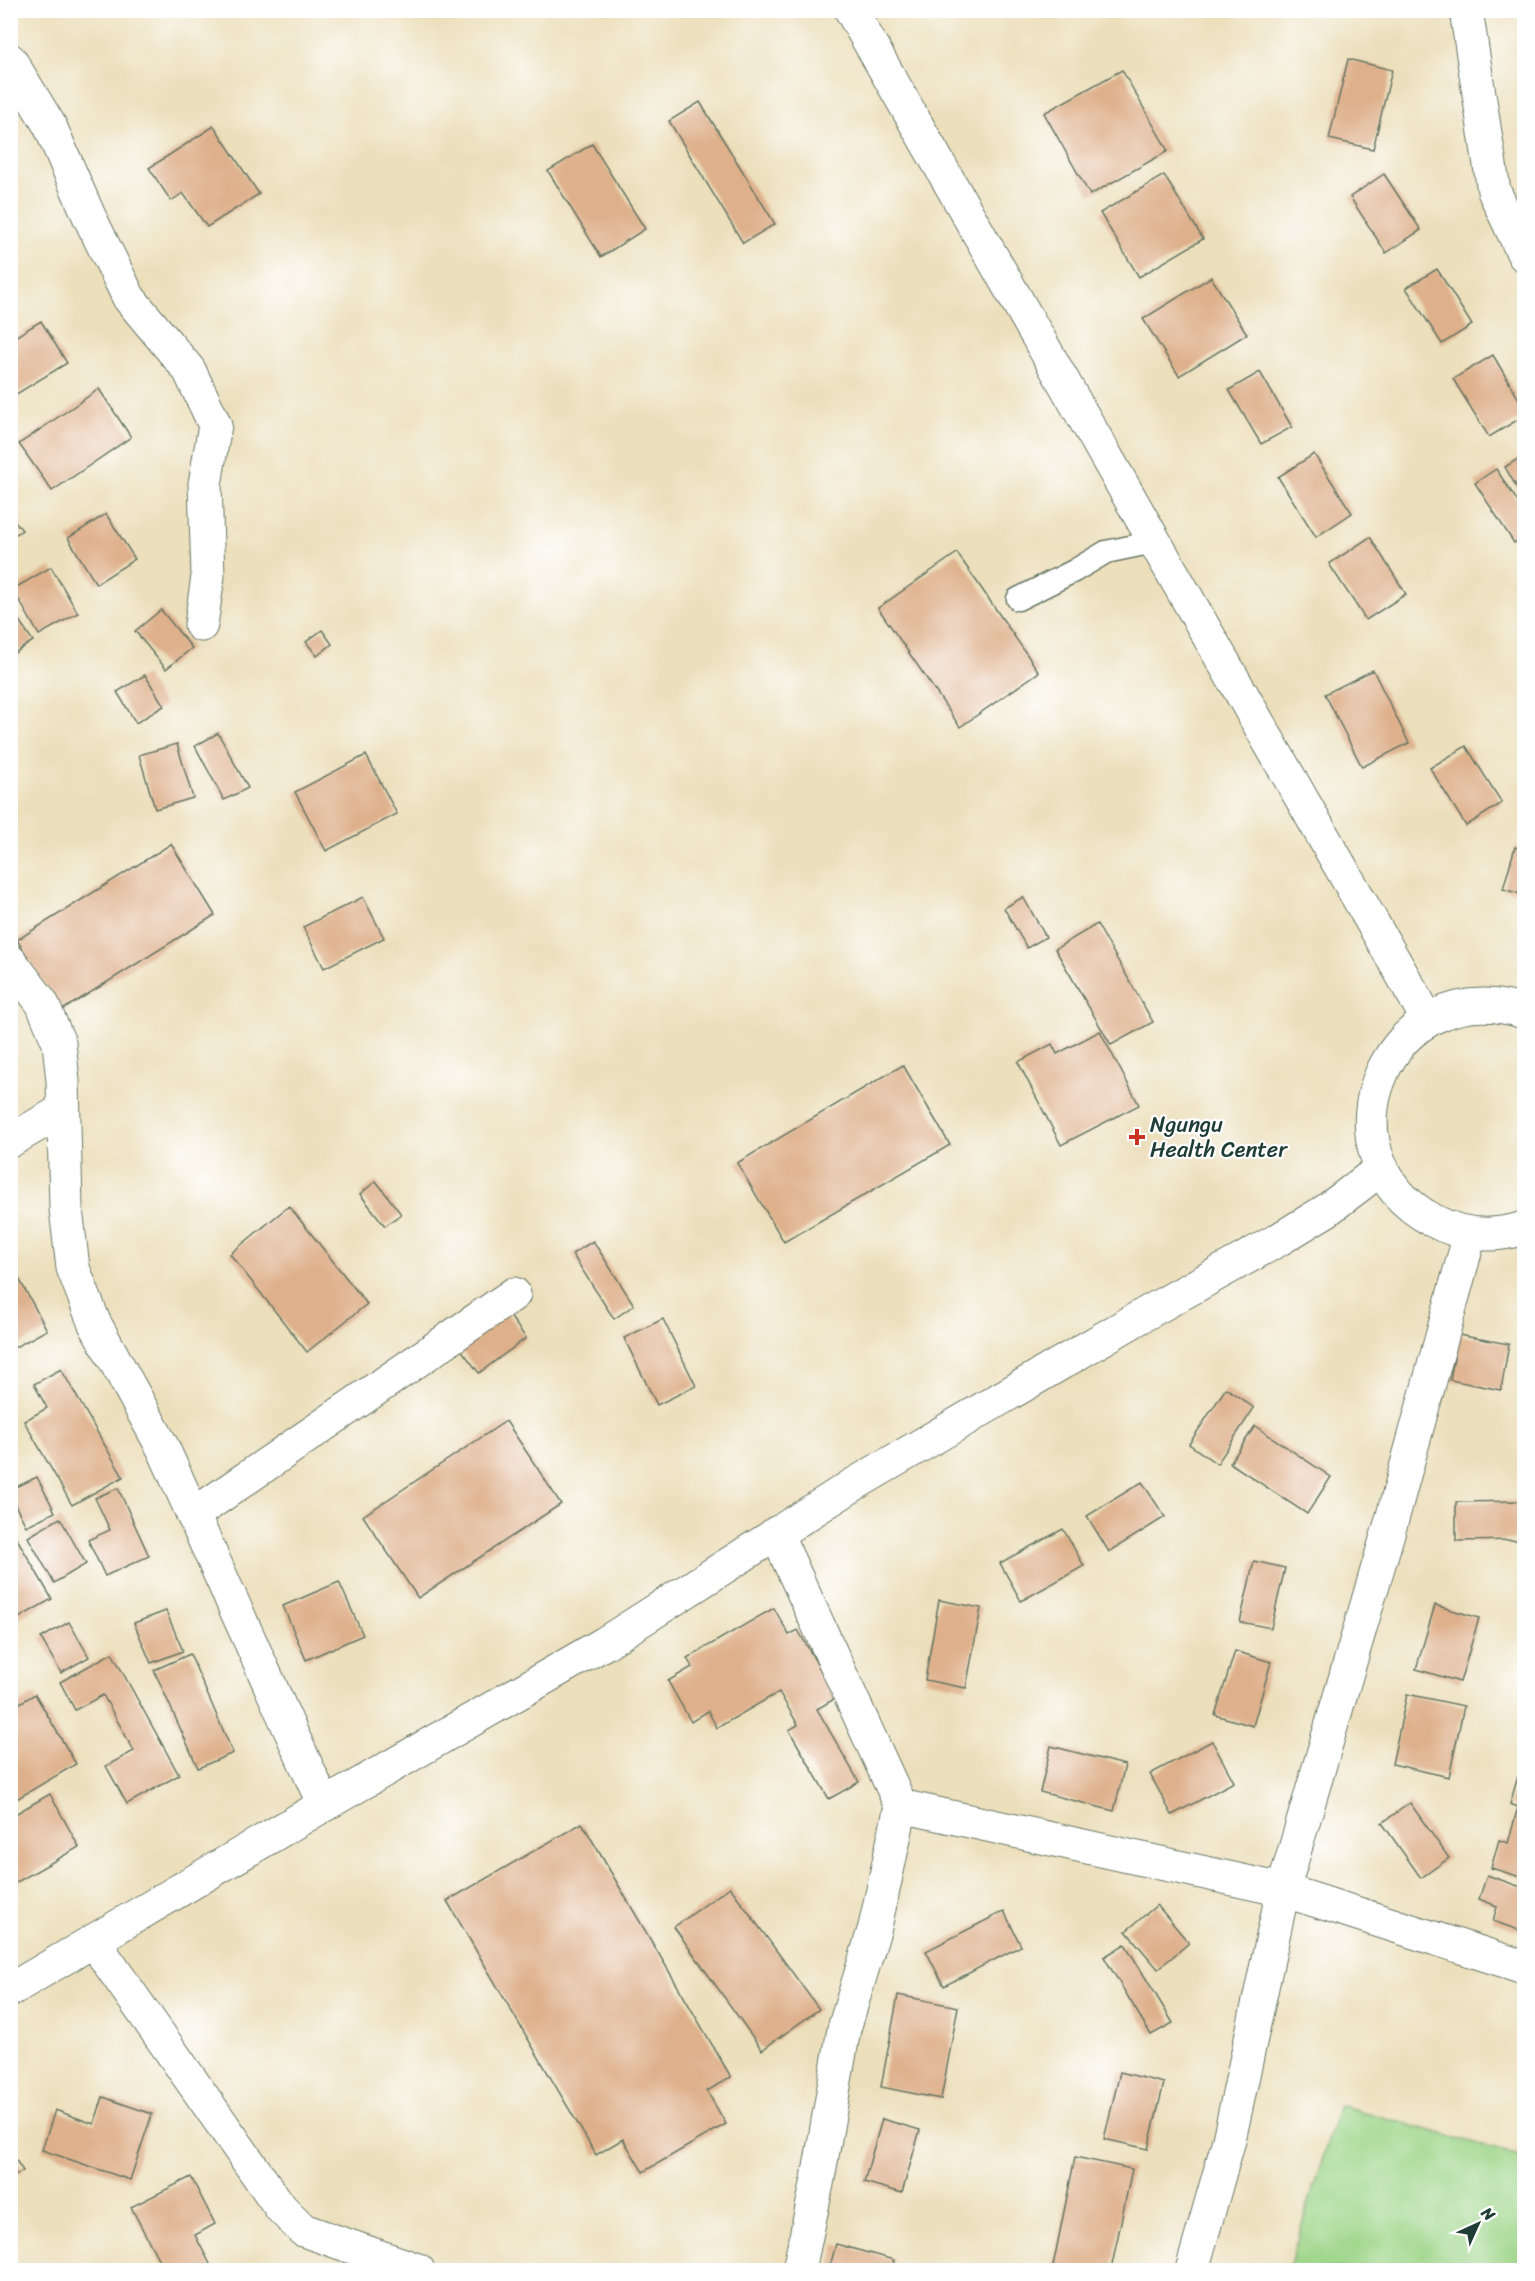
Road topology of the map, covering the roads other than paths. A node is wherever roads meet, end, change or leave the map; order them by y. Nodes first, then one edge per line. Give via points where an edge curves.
1 (851, 10) edge
2 (1466, 10) edge
3 (10, 60) edge
4 (1524, 255) edge
5 (1154, 542) junction
6 (1018, 599) dead end
7 (201, 625) dead end
8 (10, 962) edge
9 (1524, 1012) edge
10 (1428, 1020) junction
11 (63, 1110) junction
12 (10, 1141) edge
13 (1382, 1168) junction
14 (1524, 1228) edge
15 (1470, 1234) junction
16 (514, 1293) dead end
17 (193, 1515) junction
18 (776, 1533) junction
19 (324, 1805) junction
20 (902, 1806) junction
21 (1283, 1890) junction
22 (94, 1942) junction
23 (1524, 1967) edge
24 (10, 1990) edge
25 (418, 2271) edge
26 (799, 2271) edge
27 (1192, 2271) edge

1 - 5 street
2 - 4 street via 1494,191
3 - 7 street via 50,126 129,298 189,370 215,425 205,484 208,576
5 - 6 lane via 1106,552
5 - 10 street
8 - 11 street via 42,1003 59,1043
9 - 10 street via 1506,1006 1479,1005 1452,1009
10 - 13 street via 1393,1052 1376,1086 1371,1113 1373,1141
11 - 12 street
11 - 17 street via 66,1209 73,1268 94,1322 163,1448
13 - 15 street via 1418,1212 1443,1226
13 - 18 street via 1288,1234 1059,1364
14 - 15 street
15 - 21 street via 1391,1523
16 - 17 street
17 - 19 street
18 - 19 street via 605,1643
18 - 20 street
19 - 22 street
20 - 21 street
20 - 26 street via 875,1927 844,2029
21 - 23 street
21 - 27 street via 1229,2140
22 - 24 street
22 - 25 street via 289,2216 303,2230

